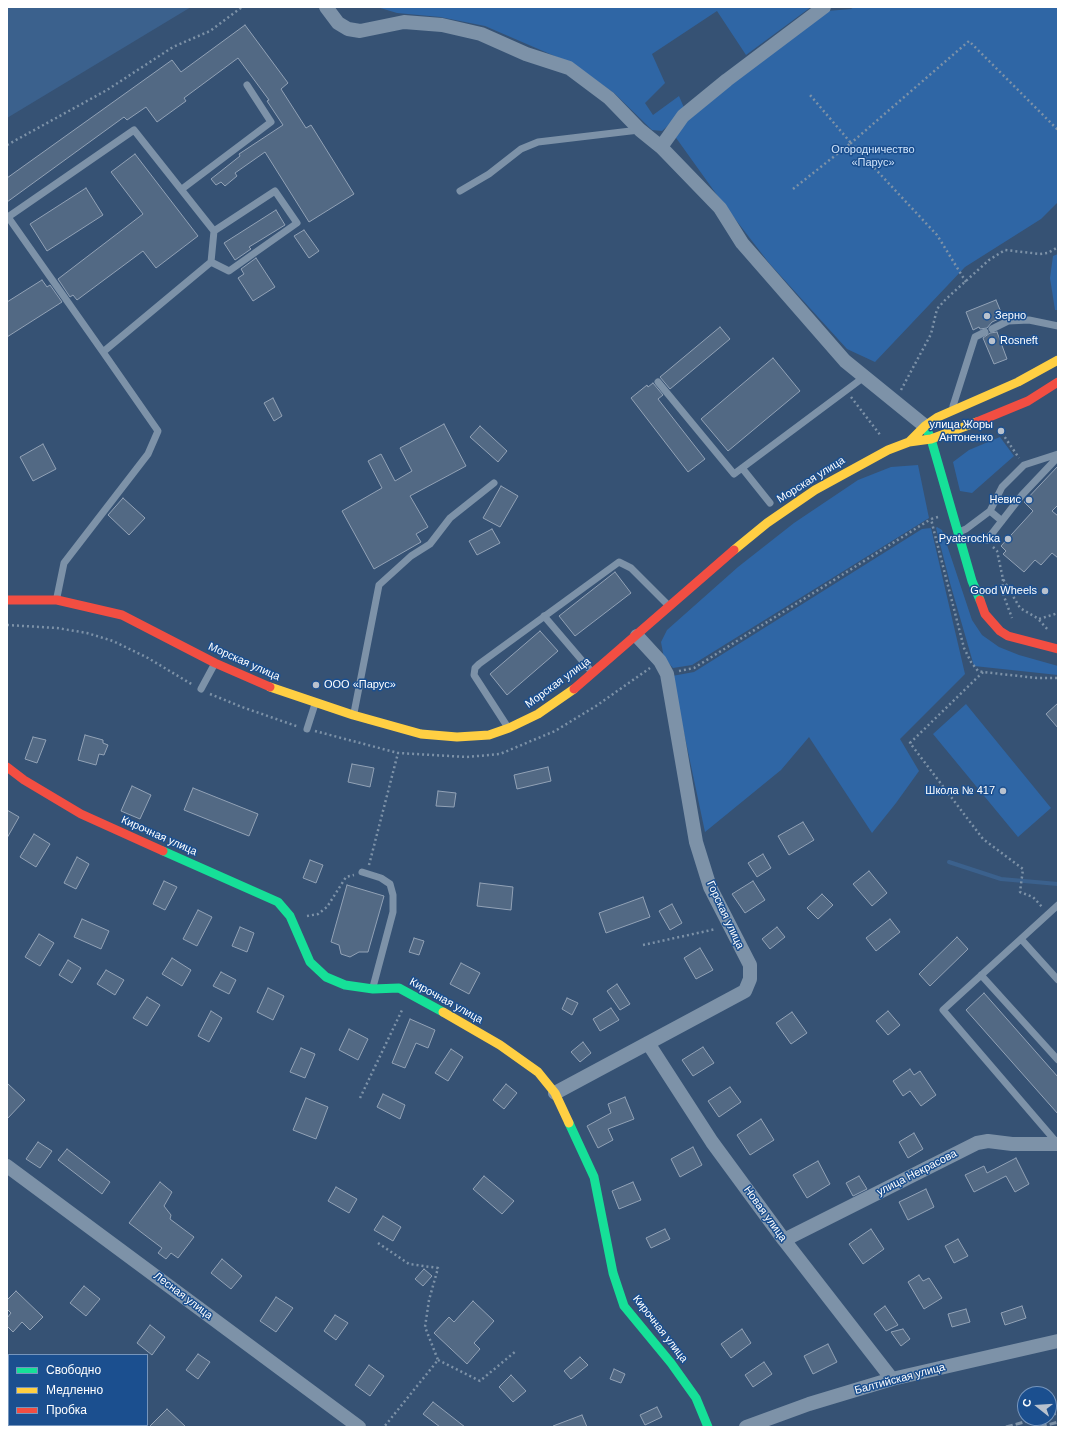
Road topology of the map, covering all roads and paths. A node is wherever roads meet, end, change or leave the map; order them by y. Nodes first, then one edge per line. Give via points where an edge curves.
1 (242, 7) edge
2 (326, 7) edge
3 (824, 7) edge
4 (247, 85) dead end
5 (810, 95) dead end
6 (640, 130) junction
7 (1058, 130) edge
8 (851, 143) junction
9 (7, 145) edge
10 (661, 147) junction
11 (182, 189) junction
12 (793, 189) dead end
13 (460, 192) dead end
14 (214, 230) junction
15 (1058, 247) edge
16 (211, 262) junction
17 (966, 282) junction
18 (1058, 326) edge
19 (103, 352) junction
20 (1058, 360) edge
21 (864, 376) junction
22 (658, 382) dead end
23 (1057, 385) edge
24 (846, 390) junction
25 (894, 401) junction
26 (951, 412) junction
27 (925, 426) junction
28 (1008, 430) dead end
29 (1002, 433) junction
30 (995, 436) dead end
31 (931, 439) junction
32 (883, 440) dead end
33 (909, 442) junction
34 (1058, 454) edge
35 (1058, 458) edge
36 (1024, 465) junction
37 (742, 468) junction
38 (494, 483) dead end
39 (770, 503) dead end
40 (990, 511) junction
41 (931, 519) dead end
42 (1002, 521) junction
43 (957, 533) junction
44 (987, 540) joint
45 (1004, 579) junction
46 (7, 600) edge
47 (57, 600) junction
48 (669, 606) junction
49 (1058, 614) edge
50 (544, 616) junction
51 (1013, 622) dead end
52 (637, 636) junction
53 (1058, 650) edge
54 (215, 663) junction
55 (983, 672) dead end
56 (592, 673) junction
57 (667, 674) junction
58 (201, 689) dead end
59 (315, 703) junction
60 (353, 715) junction
61 (509, 728) junction
62 (308, 729) dead end
63 (398, 753) dead end
64 (7, 767) edge
65 (364, 873) junction
66 (1058, 905) edge
67 (1049, 914) junction
68 (290, 916) junction
69 (728, 926) junction
70 (1021, 939) junction
71 (643, 945) dead end
72 (981, 975) junction
73 (1058, 980) edge
74 (373, 989) junction
75 (411, 993) junction
76 (648, 1043) junction
77 (1058, 1060) edge
78 (555, 1093) junction
79 (360, 1098) dead end
80 (1058, 1144) edge
81 (7, 1166) edge
82 (784, 1240) junction
83 (378, 1243) dead end
84 (1058, 1341) edge
85 (516, 1351) dead end
86 (438, 1360) junction
87 (892, 1379) junction
88 (359, 1427) edge
89 (384, 1427) edge
90 (708, 1427) edge
91 (746, 1427) edge

1 - 9 path via 210,31 173,47 107,90
2 - 6 street via 338,23 348,29 360,31 404,22 442,25 482,34 526,54 569,68 609,98
3 - 10 street via 682,116
4 - 11 lane via 271,122
5 - 8 path
6 - 10 street
6 - 13 lane via 538,142 521,149
7 - 8 path via 969,41
8 - 12 path
8 - 17 path via 937,235
10 - 21 street via 720,208 742,243 845,361
11 - 14 lane
11 - 19 lane via 134,130 8,217
14 - 16 lane
14 - 16 lane via 275,192 297,223 229,271
15 - 17 path via 1040,254 1005,250 989,260
16 - 19 lane
17 - 25 path via 937,309 924,350
18 - 26 lane via 1029,320 1008,321 975,337
19 - 47 lane via 158,432 148,454 64,563
20 - 26 main road, Морская улица via 1018,382
21 - 24 lane
21 - 25 street
22 - 37 lane via 734,474
23 - 31 main road, Морская улица via 992,417
24 - 32 path
24 - 37 lane
25 - 27 street
26 - 27 main road, Морская улица
27 - 31 main road
27 - 33 main road, Морская улица
28 - 29 path
29 - 30 path
29 - 36 path
31 - 33 main road, Морская улица
31 - 43 main road
33 - 48 main road, Морская улица via 878,455 815,490 767,524
34 - 36 lane
35 - 42 lane via 1022,495
36 - 40 lane via 1002,487
37 - 39 lane
38 - 60 lane via 450,518 430,544 411,556 379,586
40 - 42 lane
40 - 43 lane via 966,530
41 - 57 path via 694,668
42 - 44 lane
43 - 53 main road via 980,604 991,622 1008,636
44 - 45 path via 997,552
45 - 49 path via 1020,608 1039,619
45 - 51 path via 1002,591
46 - 47 main road, Морская улица
47 - 54 main road, Морская улица via 122,615
48 - 50 lane via 631,568 619,562
48 - 52 main road, Морская улица
50 - 56 lane
50 - 61 lane via 475,668 474,674
52 - 56 main road, Морская улица
52 - 57 street, Горская улица via 660,661
54 - 58 lane
54 - 59 main road, Морская улица via 274,689
55 - 67 path via 910,743 983,839 1023,869 1020,892 1033,897
56 - 61 main road, Морская улица via 538,714
57 - 69 street, Горская улица via 696,842 710,887
59 - 60 main road, Морская улица
59 - 62 lane
60 - 61 main road, Морская улица via 421,734 489,735
63 - 65 path
64 - 68 main road, Кирочная улица via 81,814 278,902
65 - 68 path via 346,877 327,907 318,914
65 - 74 lane via 381,878 390,884 393,895 393,912
66 - 67 lane
67 - 70 lane
68 - 74 main road, Кирочная улица via 310,962 326,977 345,985
69 - 71 path
69 - 76 street, Горская улица via 750,965 750,979 745,991
70 - 72 lane
70 - 73 lane
72 - 77 lane
72 - 80 lane via 943,1010
74 - 75 main road, Кирочная улица via 399,988
75 - 78 main road, Кирочная улица via 538,1072
75 - 79 path
76 - 78 street, Горская улица
76 - 82 street, Новая улица via 712,1142
78 - 90 main road, Кирочная улица via 594,1177 613,1273 624,1306 696,1398
80 - 82 street, улица Некрасова via 988,1141 977,1143
81 - 88 street, Лесная улица
82 - 87 street, Новая улица
83 - 86 path via 409,1264 438,1268 425,1327
84 - 87 street, Балтийская улица
85 - 86 path via 480,1380
86 - 89 path
87 - 91 street, Балтийская улица via 809,1404

